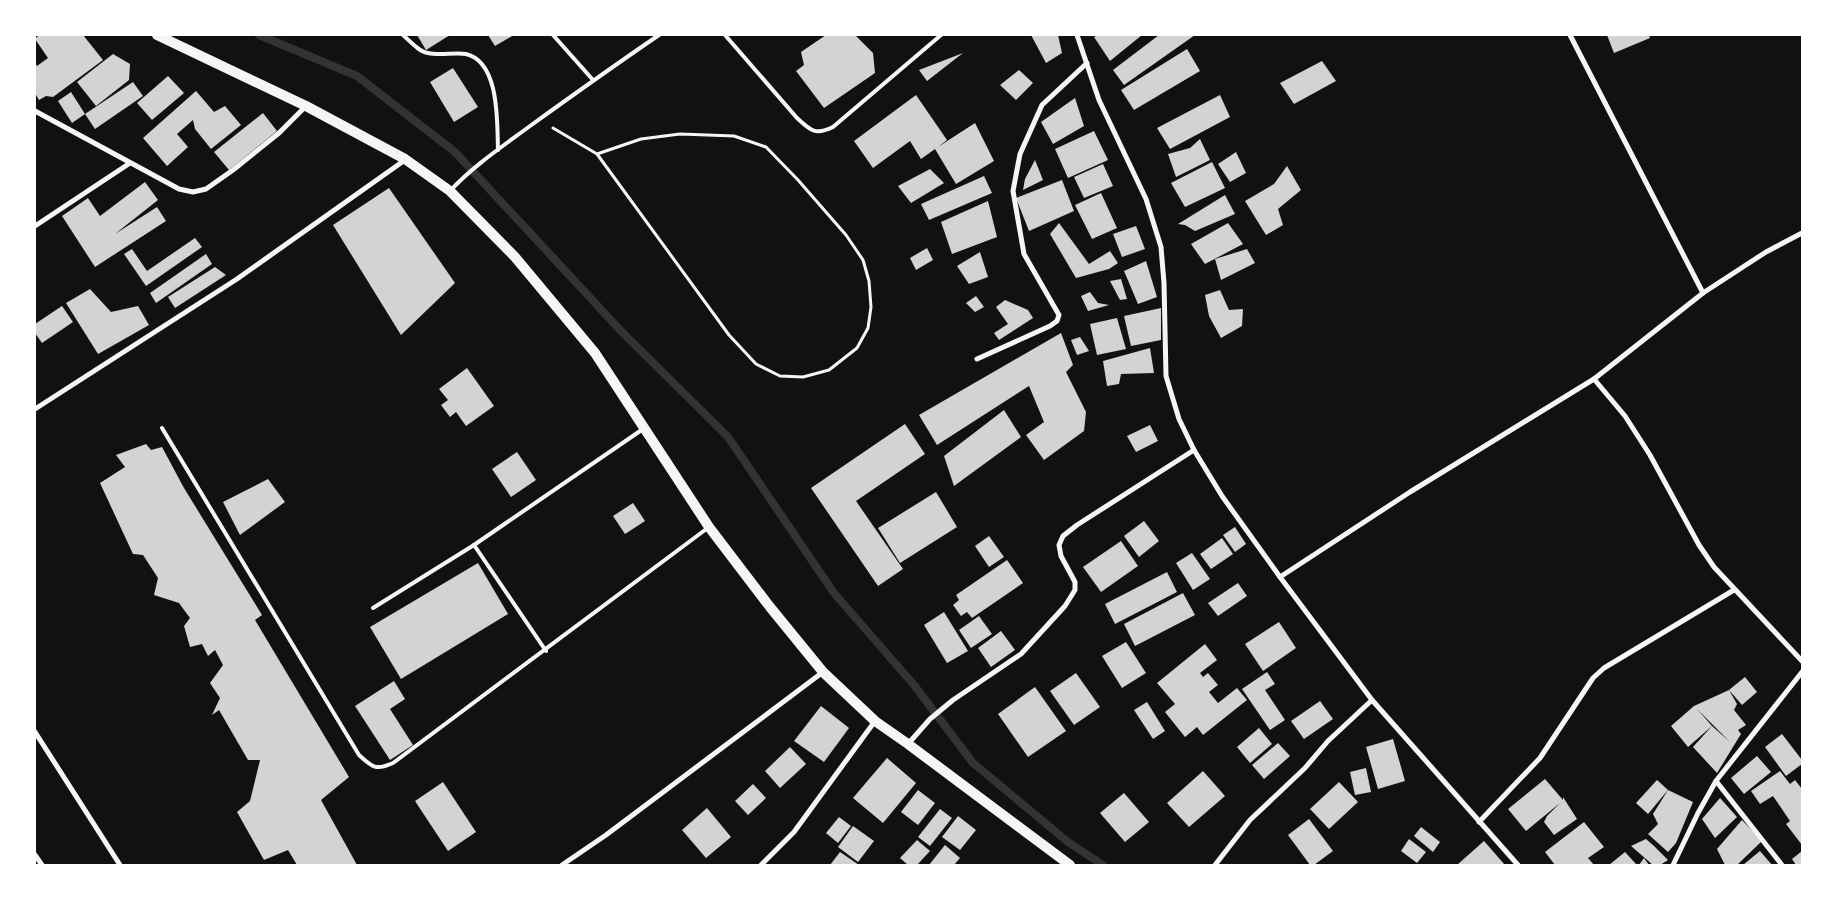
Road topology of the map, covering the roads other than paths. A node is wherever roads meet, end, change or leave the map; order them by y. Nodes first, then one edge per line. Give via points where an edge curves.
1 (157, 35) edge
2 (403, 35) edge
3 (553, 35) edge
4 (658, 35) edge
5 (725, 35) edge
6 (941, 35) edge
7 (1077, 35) edge
8 (1570, 35) edge
9 (1087, 63) junction
10 (593, 80) junction
11 (306, 106) junction
12 (35, 111) edge
13 (498, 150) junction
14 (405, 160) junction
15 (130, 163) junction
16 (450, 191) junction
17 (35, 226) edge
18 (1802, 232) edge
19 (1703, 293) junction
20 (977, 359) dead end
21 (1594, 379) junction
22 (35, 409) edge
23 (162, 428) dead end
24 (644, 428) junction
25 (1194, 450) junction
26 (709, 527) junction
27 (474, 544) junction
28 (1280, 578) junction
29 (1734, 590) junction
30 (373, 608) dead end
31 (546, 651) junction
32 (1802, 661) edge
33 (823, 672) junction
34 (1802, 672) edge
35 (1372, 700) junction
36 (875, 721) junction
37 (35, 732) edge
38 (908, 744) junction
39 (1716, 781) junction
40 (1479, 822) junction
41 (35, 855) edge
42 (42, 865) edge
43 (120, 865) edge
44 (562, 865) edge
45 (761, 865) edge
46 (1070, 865) edge
47 (1215, 865) edge
48 (1518, 865) edge
49 (1673, 865) edge
50 (1782, 865) edge

1 - 11 main road
2 - 13 lane via 428,54 465,54 481,62 497,104
3 - 10 lane
4 - 10 lane
5 - 6 lane via 796,118 810,130 822,132 833,127
7 - 9 street
8 - 19 street
9 - 20 street via 1042,105 1020,154 1013,190 1024,254 1059,315 1050,326
9 - 25 street via 1099,100 1146,199 1161,247 1166,376 1179,419
10 - 13 lane
11 - 14 main road
11 - 15 street via 279,133 206,189 193,192 179,189
12 - 15 street
13 - 16 lane
14 - 16 main road
14 - 22 street via 237,280
15 - 17 street
16 - 24 main road via 515,257 595,353
18 - 19 street
19 - 21 street
21 - 28 street via 1410,492
21 - 29 street via 1625,416 1699,545
23 - 31 lane via 359,755 371,766 383,768 393,764
24 - 26 main road
24 - 27 lane
25 - 28 street
25 - 38 street via 1063,536 1059,545 1060,556 1075,582 1065,606 1021,654 953,700
26 - 31 lane
26 - 33 main road
27 - 30 lane
27 - 31 lane
28 - 35 street
29 - 32 street
29 - 40 street via 1604,668 1593,678 1540,758
33 - 36 main road
33 - 44 street
34 - 39 street
35 - 40 street
35 - 47 street via 1250,820
36 - 38 main road
36 - 45 street via 794,832
37 - 43 street
38 - 46 main road
39 - 49 street
39 - 50 street
40 - 48 street
41 - 42 street

